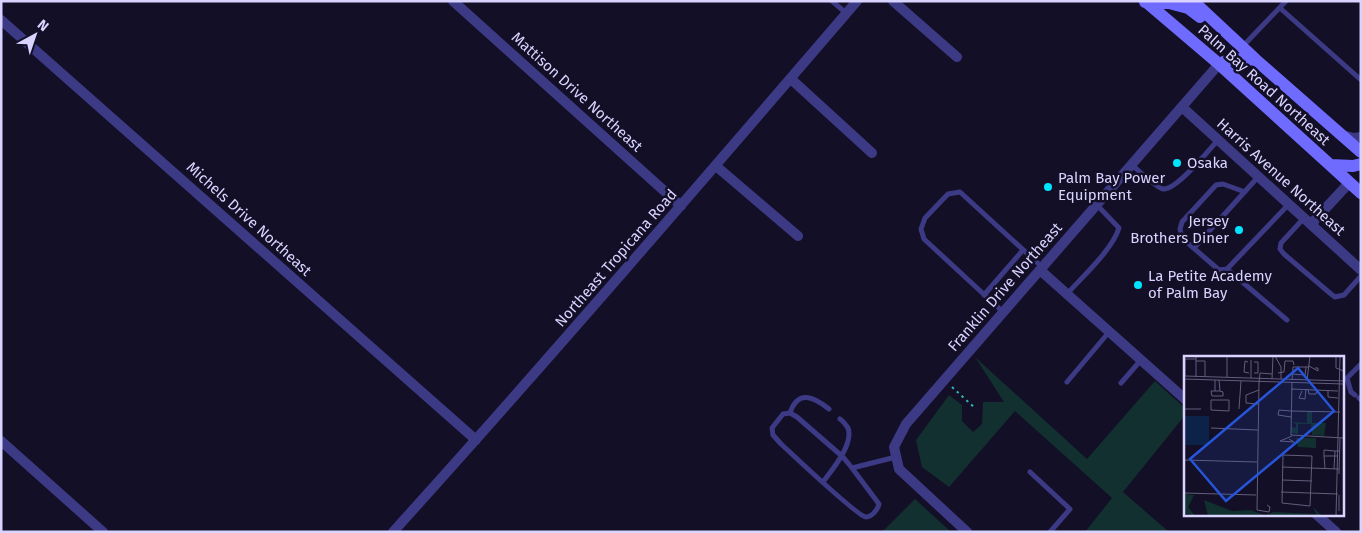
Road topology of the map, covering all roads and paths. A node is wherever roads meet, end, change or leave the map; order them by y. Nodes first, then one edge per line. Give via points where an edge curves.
1 (453, 1) edge
2 (832, 1) edge
3 (857, 1) edge
4 (894, 1) edge
5 (1193, 1) edge
6 (1286, 1) edge
7 (1145, 2) edge
8 (1280, 8) junction
9 (846, 14) junction
10 (1, 20) edge
11 (1218, 25) junction
12 (1242, 47) junction
13 (957, 57) dead end
14 (1256, 60) junction
15 (1219, 64) junction
16 (790, 79) junction
17 (1361, 80) edge
18 (1182, 107) junction
19 (1342, 135) junction
20 (1361, 137) edge
21 (1218, 140) junction
22 (1361, 152) edge
23 (872, 153) dead end
24 (1361, 164) edge
25 (1131, 165) junction
26 (1330, 165) junction
27 (716, 166) junction
28 (1258, 176) junction
29 (1349, 183) junction
30 (1245, 192) junction
31 (1361, 193) edge
32 (1097, 204) junction
33 (1289, 204) junction
34 (681, 206) junction
35 (1307, 221) junction
36 (798, 236) dead end
37 (1194, 248) junction
38 (1023, 250) junction
39 (1041, 269) junction
40 (1227, 269) junction
41 (1361, 270) edge
42 (1361, 276) edge
43 (984, 294) junction
44 (1067, 294) junction
45 (1003, 312) junction
46 (1287, 320) dead end
47 (1109, 332) junction
48 (1141, 360) junction
49 (1361, 364) edge
50 (945, 380) junction
51 (1067, 382) dead end
52 (1121, 383) dead end
53 (1184, 398) edge
54 (1358, 398) edge
55 (976, 408) dead end
56 (829, 409) dead end
57 (790, 413) junction
58 (840, 418) dead end
59 (476, 440) junction
60 (1, 441) edge
61 (842, 456) junction
62 (897, 457) junction
63 (852, 468) junction
64 (1030, 472) dead end
65 (823, 482) junction
66 (1318, 516) edge
67 (103, 532) edge
68 (393, 532) edge
69 (967, 532) edge
70 (1050, 532) edge
71 (1336, 532) edge

1 - 34 street, Mattison Drive Northeast
2 - 9 lane
3 - 9 street, Northeast Tropicana Road
4 - 13 street
5 - 11 main road, Palm Bay Road Northeast
6 - 8 lane
7 - 11 main road via 1188,8 1201,19
7 - 15 main road, Palm Bay Road Northeast
8 - 12 lane
8 - 17 lane
9 - 16 street, Northeast Tropicana Road
10 - 59 street, Michels Drive Northeast
11 - 12 main road, Palm Bay Road Northeast
12 - 14 main road, Palm Bay Road Northeast
14 - 15 main road via 1237,58
14 - 19 main road, Palm Bay Road Northeast
15 - 18 street, Franklin Drive Northeast
15 - 26 main road, Palm Bay Road Northeast
16 - 23 street
16 - 27 street, Northeast Tropicana Road
18 - 21 street, Harris Avenue Northeast
18 - 25 street, Franklin Drive Northeast
19 - 20 street
19 - 22 main road, Palm Bay Road Northeast
21 - 25 lane via 1179,183 1168,189 1161,188
21 - 28 street, Harris Avenue Northeast
24 - 26 main road
25 - 32 street, Franklin Drive Northeast
26 - 29 main road, Palm Bay Road Northeast
27 - 34 street, Northeast Tropicana Road
27 - 36 street
28 - 30 lane
28 - 33 street, Harris Avenue Northeast
29 - 31 main road, Palm Bay Road Northeast
29 - 35 street
30 - 37 lane
30 - 37 lane via 1223,184 1216,185 1182,222 1182,238
32 - 39 street, Franklin Drive Northeast
32 - 44 lane via 1119,228 1102,255
33 - 35 street, Harris Avenue Northeast
33 - 40 lane
34 - 59 street, Northeast Tropicana Road
35 - 41 street, Harris Avenue Northeast
35 - 42 lane via 1281,243 1280,249 1284,254 1336,297 1344,295
37 - 40 lane via 1219,270
38 - 39 lane
38 - 43 lane
38 - 43 lane via 960,192 948,194 925,218 921,229 924,239
39 - 44 street
39 - 45 street, Franklin Drive Northeast
40 - 46 lane
43 - 45 lane
44 - 47 street
45 - 50 street, Franklin Drive Northeast
47 - 48 street
47 - 51 lane
48 - 52 lane
48 - 53 street
49 - 54 lane via 1347,378 1351,392
50 - 55 path
50 - 62 street, Franklin Drive Northeast via 906,424 894,447
56 - 57 lane via 812,398 802,397 793,404
57 - 61 lane
57 - 65 lane via 783,414 772,428 773,435
58 - 61 lane via 849,435
59 - 68 street, Northeast Tropicana Road
60 - 67 street
61 - 63 lane
61 - 65 lane
62 - 63 lane
62 - 69 street via 899,469
63 - 65 lane via 878,504 872,515 860,515
64 - 70 lane via 1070,509
66 - 71 street

